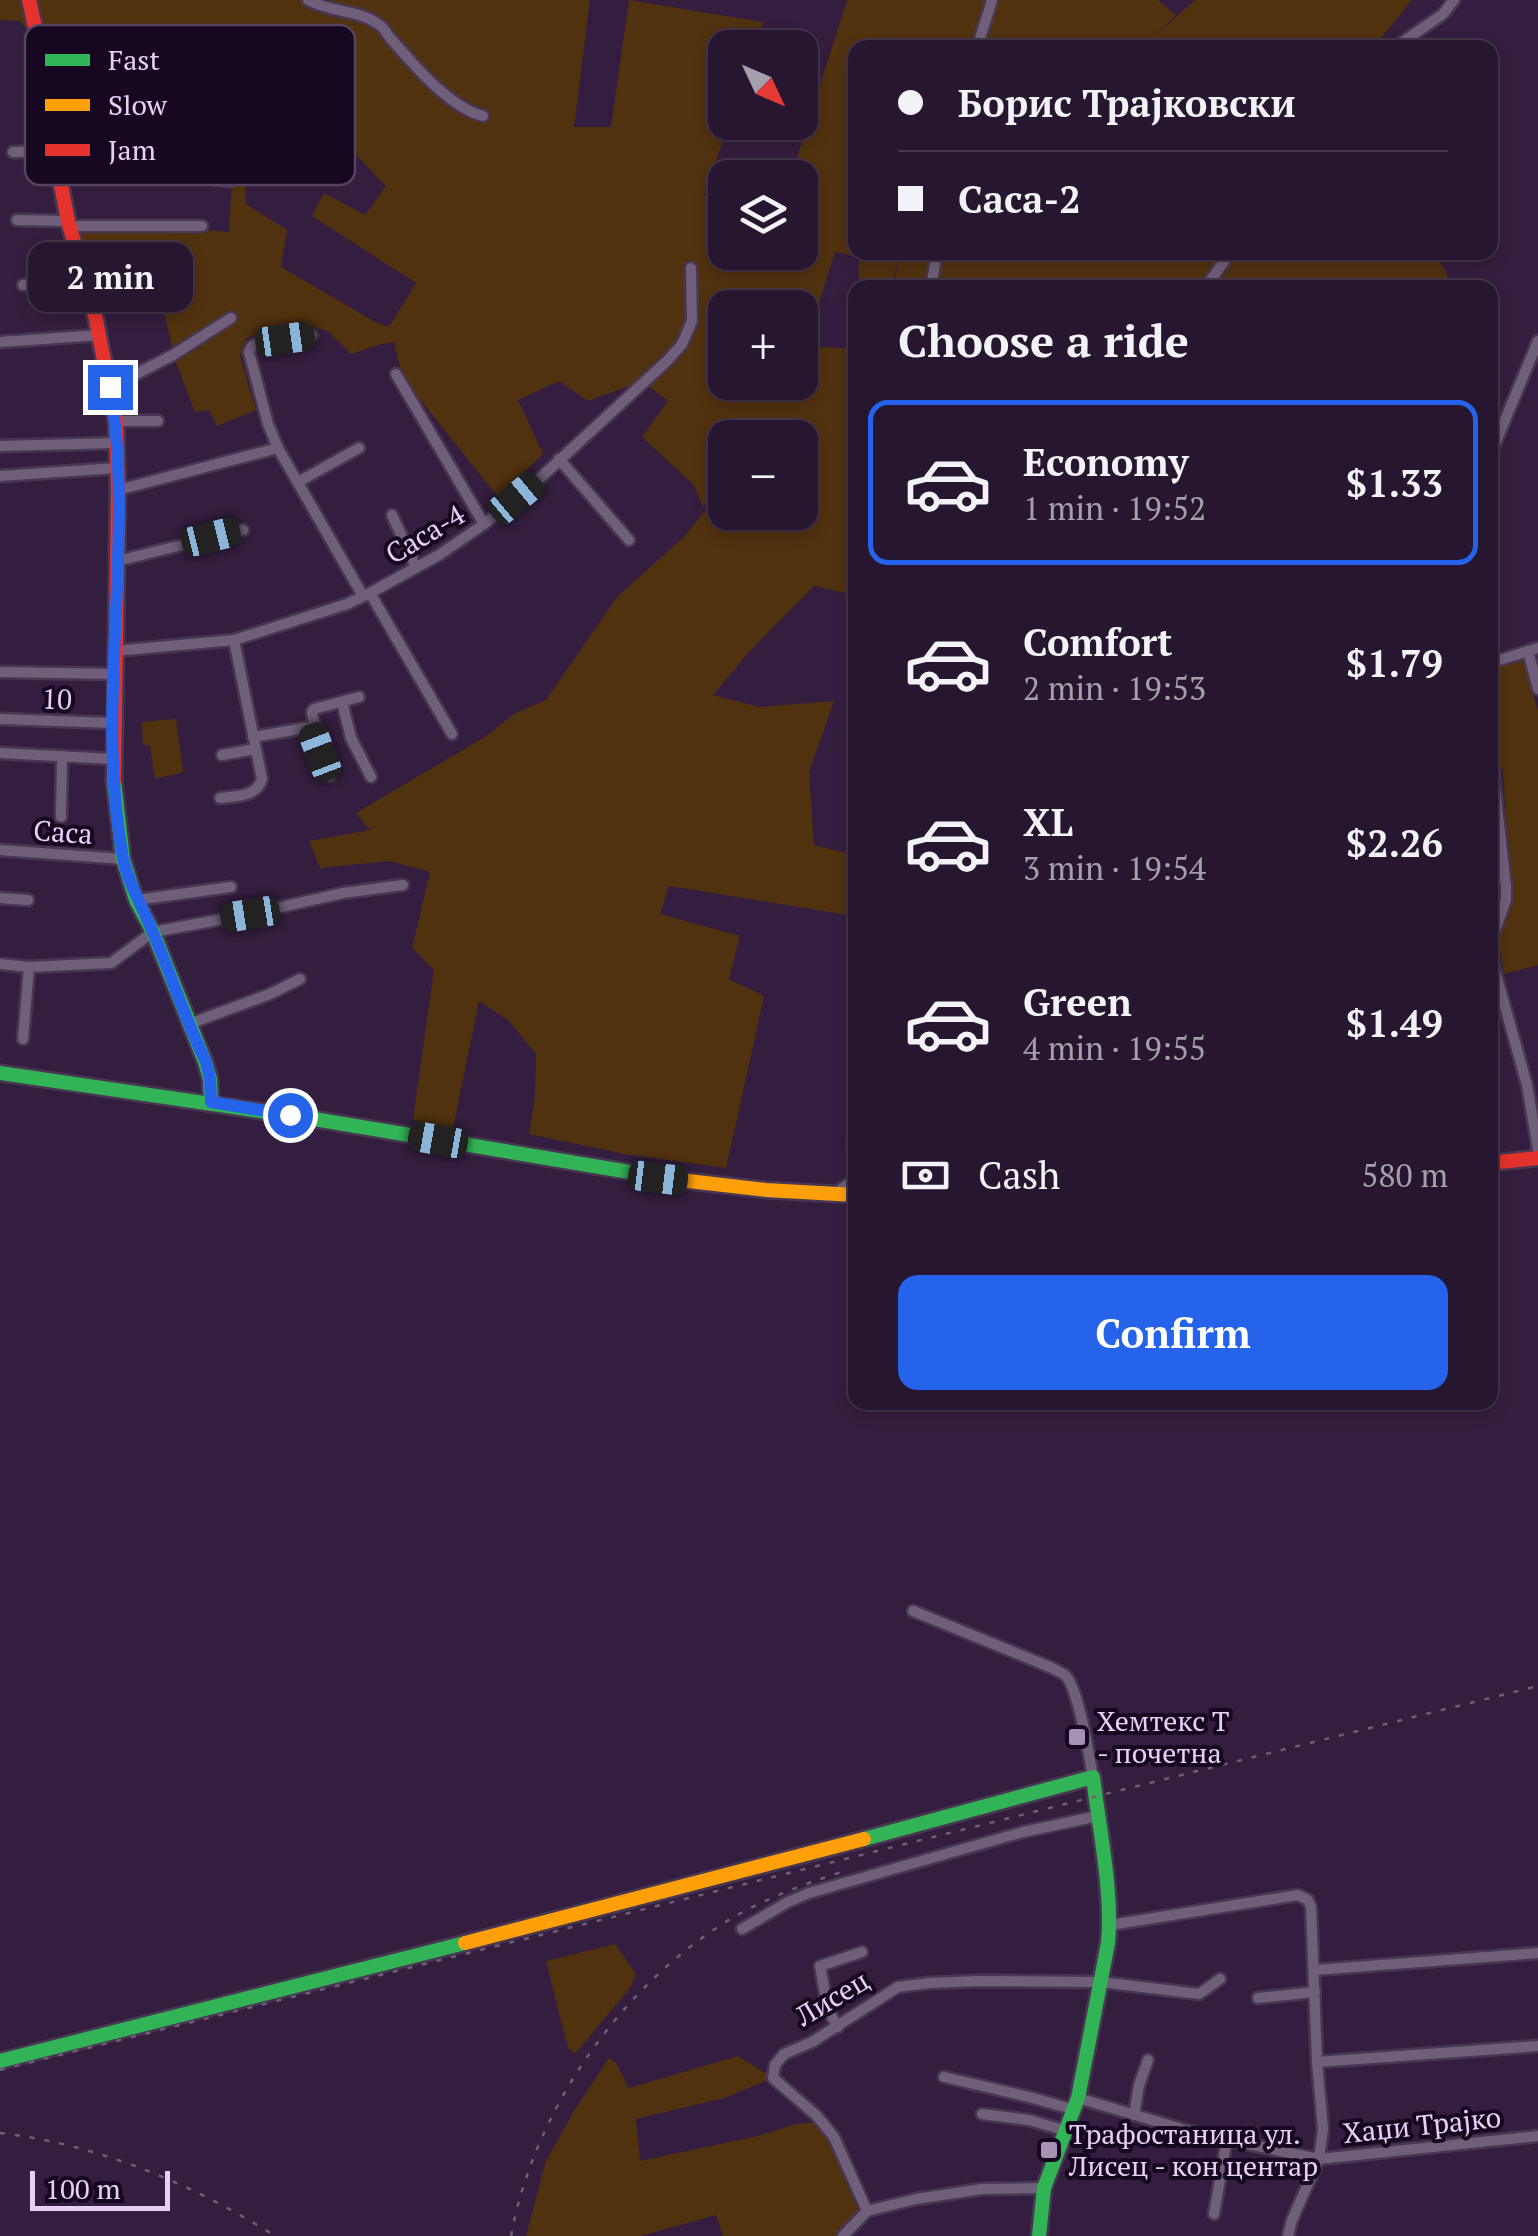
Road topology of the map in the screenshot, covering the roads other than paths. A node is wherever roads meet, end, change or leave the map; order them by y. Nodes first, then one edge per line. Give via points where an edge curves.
1 (29, 0) edge
2 (308, 0) edge
3 (992, 0) edge
4 (1454, 0) edge
5 (35, 25) edge
6 (980, 40) edge
7 (1405, 40) edge
8 (483, 116) dead end
9 (13, 152) dead end
10 (25, 153) edge
11 (61, 185) edge
12 (17, 220) dead end
13 (68, 224) junction
14 (202, 226) dead end
15 (692, 268) dead end
16 (85, 281) junction
17 (24, 285) dead end
18 (230, 318) dead end
19 (99, 335) junction
20 (312, 335) dead end
21 (0, 342) edge
22 (1538, 342) edge
23 (396, 374) dead end
24 (110, 387) junction
25 (116, 420) junction
26 (158, 421) dead end
27 (1498, 437) edge
28 (117, 443) junction
29 (0, 446) edge
30 (278, 448) junction
31 (359, 448) dead end
32 (560, 459) junction
33 (117, 468) junction
34 (0, 476) edge
35 (298, 482) junction
36 (118, 490) junction
37 (392, 515) dead end
38 (484, 524) junction
39 (243, 530) dead end
40 (630, 540) dead end
41 (117, 561) junction
42 (416, 567) junction
43 (366, 595) junction
44 (234, 640) junction
45 (114, 650) junction
46 (1533, 650) edge
47 (1498, 661) edge
48 (0, 672) edge
49 (114, 674) junction
50 (1538, 689) edge
51 (359, 698) dead end
52 (342, 702) junction
53 (0, 719) edge
54 (113, 723) junction
55 (311, 727) junction
56 (452, 734) dead end
57 (254, 743) junction
58 (0, 754) edge
59 (222, 755) dead end
60 (62, 756) junction
61 (113, 758) junction
62 (330, 776) dead end
63 (370, 778) dead end
64 (220, 798) dead end
65 (1498, 815) edge
66 (61, 817) dead end
67 (0, 850) edge
68 (123, 859) junction
69 (403, 885) dead end
70 (231, 887) dead end
71 (0, 898) edge
72 (28, 900) dead end
73 (136, 900) junction
74 (1498, 922) edge
75 (153, 932) junction
76 (0, 964) edge
77 (29, 966) junction
78 (300, 979) dead end
79 (1498, 979) edge
80 (189, 1024) junction
81 (23, 1038) dead end
82 (0, 1072) edge
83 (211, 1102) junction
84 (1538, 1150) edge
85 (1538, 1158) edge
86 (1498, 1163) edge
87 (848, 1186) edge
88 (832, 1194) junction
89 (848, 1195) edge
90 (913, 1611) dead end
91 (1093, 1777) junction
92 (1098, 1816) junction
93 (1110, 1925) junction
94 (742, 1929) dead end
95 (862, 1952) dead end
96 (1538, 1952) edge
97 (1315, 1970) junction
98 (1220, 1979) dead end
99 (1100, 1982) junction
100 (1315, 1992) junction
101 (1258, 1998) dead end
102 (838, 2026) junction
103 (1538, 2046) edge
104 (1148, 2060) dead end
105 (0, 2061) edge
106 (1317, 2062) junction
107 (944, 2077) dead end
108 (1076, 2104) junction
109 (982, 2114) dead end
110 (1134, 2115) junction
111 (1068, 2130) junction
112 (1538, 2136) edge
113 (1228, 2139) junction
114 (1319, 2158) junction
115 (1044, 2188) junction
116 (867, 2211) junction
117 (1214, 2214) dead end
118 (858, 2223) junction
119 (842, 2236) edge
120 (862, 2236) edge
121 (1039, 2236) edge
122 (1288, 2236) edge

1 - 5 street
2 - 8 street via 382,27 453,102
3 - 6 street
4 - 7 street
9 - 10 street
11 - 13 street
12 - 13 street
13 - 14 street
13 - 16 street
15 - 32 street, Саса-4 via 692,321 682,344
16 - 17 street
16 - 19 street
18 - 24 street
19 - 21 street
19 - 24 street
20 - 30 street via 258,343 249,352
22 - 27 street
23 - 38 street
24 - 25 street
25 - 26 street
25 - 28 street
28 - 29 street
28 - 33 street
30 - 35 street
30 - 36 street
31 - 35 street
32 - 38 street, Саса-4
32 - 40 street
33 - 34 street
33 - 36 street
35 - 43 street
36 - 41 street
37 - 42 street
38 - 42 street, Саса-4
39 - 41 street
41 - 45 street
42 - 43 street, Саса-4
43 - 44 street, Саса-4
43 - 56 street
44 - 45 street, Саса-4
44 - 57 street
45 - 49 street
46 - 47 street
46 - 50 street
48 - 49 street
49 - 54 street
51 - 52 street
52 - 55 street via 313,710
52 - 63 street
53 - 54 street, 10
54 - 61 street
55 - 57 street
55 - 62 street
57 - 59 street
57 - 64 street via 260,786
58 - 60 street
60 - 61 street
60 - 66 street
61 - 68 street
65 - 74 street via 1506,900
67 - 68 street, Саса
68 - 73 street
69 - 75 street
70 - 73 street
71 - 72 street
73 - 75 street
75 - 77 street via 110,964
75 - 80 street
76 - 77 street
77 - 81 street
78 - 80 street
79 - 84 street
80 - 83 street via 206,1062
82 - 83 street
83 - 88 street via 658,1178
85 - 86 street
87 - 88 street
88 - 89 street
90 - 91 street via 1064,1675
91 - 92 street
91 - 105 street
92 - 93 street
92 - 94 street via 809,1893
93 - 97 street via 1304,1896 1312,1907
93 - 99 street
95 - 102 street via 820,1966
96 - 97 street
97 - 100 street
98 - 99 street, Лисец via 1199,1994
99 - 102 street, Лисец via 898,1987
99 - 108 street
100 - 101 street
100 - 106 street
102 - 116 street, Лисец via 784,2054 772,2072 834,2137
103 - 106 street
104 - 110 street
106 - 114 street
107 - 108 street, Хаџи Трајко
108 - 110 street, Хаџи Трајко
108 - 111 street
109 - 111 street
110 - 113 street, Хаџи Трајко
111 - 115 street
112 - 114 street, Хаџи Трајко
113 - 114 street, Хаџи Трајко
113 - 117 street
114 - 122 street
115 - 116 street via 982,2190
115 - 121 street
116 - 118 street
118 - 119 street
118 - 120 street

